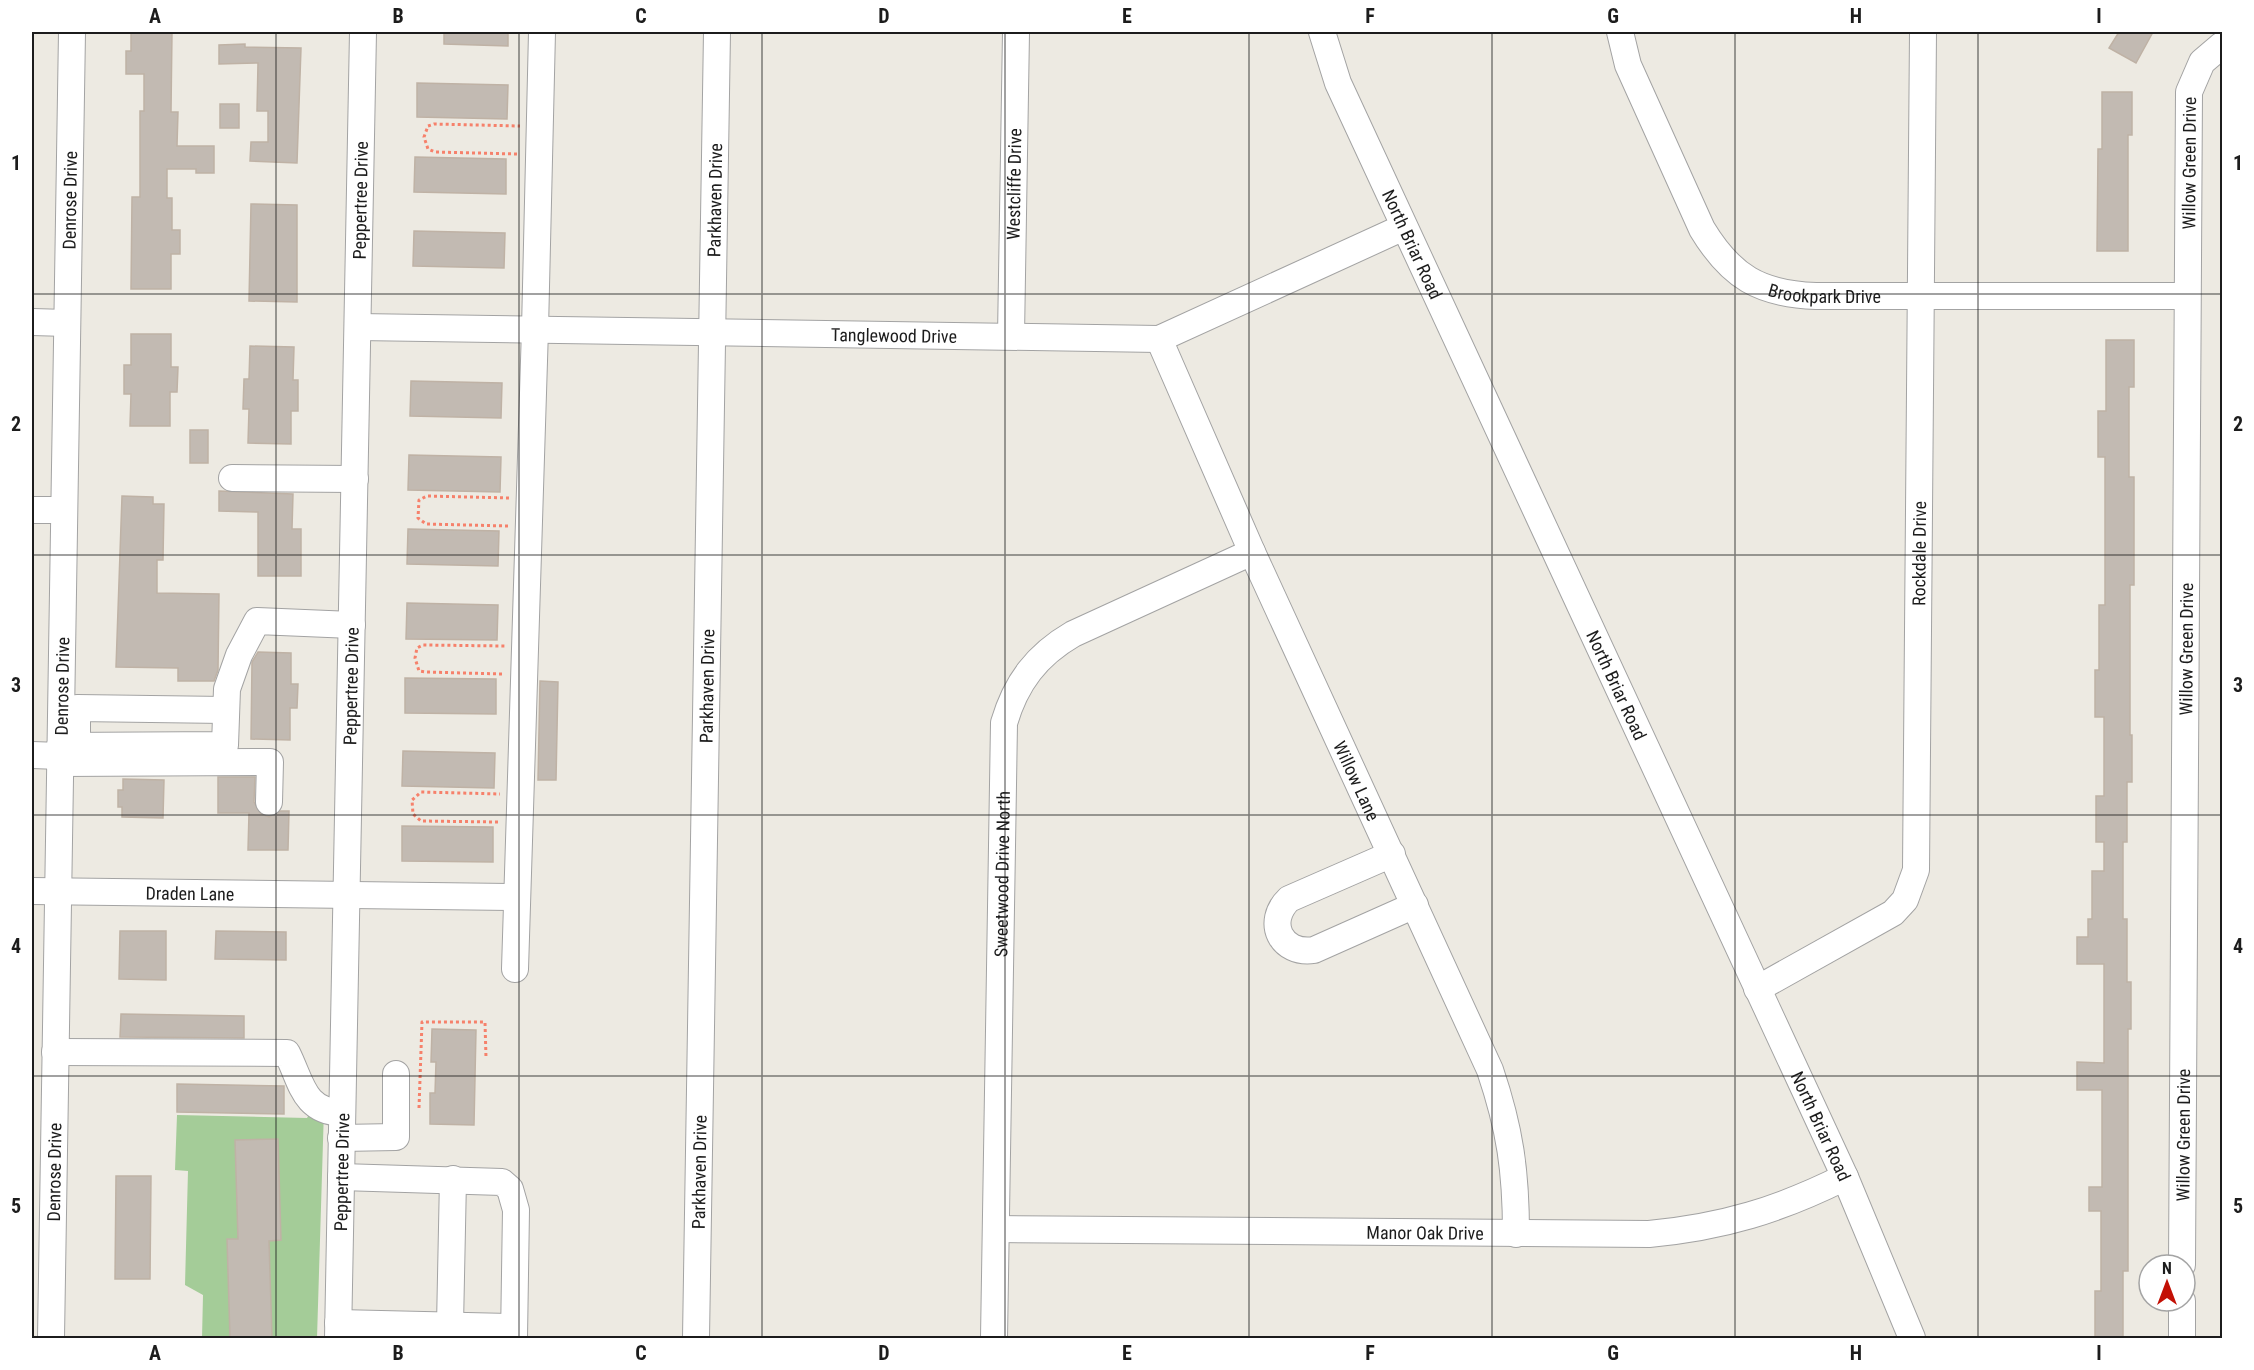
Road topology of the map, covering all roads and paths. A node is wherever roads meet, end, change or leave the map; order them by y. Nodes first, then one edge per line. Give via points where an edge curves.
1 (72, 32) edge
2 (363, 32) edge
3 (542, 32) edge
4 (717, 32) edge
5 (1016, 32) edge
6 (1322, 32) edge
7 (1620, 32) edge
8 (1923, 32) edge
9 (2223, 45) edge
10 (540, 128) junction
11 (539, 154) junction
12 (1404, 227) junction
13 (1922, 296) junction
14 (2187, 296) junction
15 (32, 322) edge
16 (67, 322) junction
17 (358, 327) junction
18 (536, 329) junction
19 (712, 333) junction
20 (1011, 336) junction
21 (1159, 339) junction
22 (232, 478) dead end
23 (355, 480) junction
24 (530, 499) junction
25 (32, 510) edge
26 (64, 510) junction
27 (529, 526) junction
28 (1252, 552) junction
29 (352, 625) junction
30 (525, 646) junction
31 (524, 675) junction
32 (225, 710) junction
33 (64, 752) junction
34 (32, 755) edge
35 (520, 795) junction
36 (269, 802) dead end
37 (519, 823) junction
38 (1392, 854) junction
39 (32, 891) edge
40 (57, 891) junction
41 (346, 894) junction
42 (517, 897) junction
43 (1415, 905) junction
44 (515, 969) dead end
45 (1757, 989) junction
46 (55, 1052) junction
47 (486, 1058) dead end
48 (396, 1074) dead end
49 (419, 1114) dead end
50 (342, 1125) junction
51 (1845, 1176) junction
52 (341, 1177) junction
53 (453, 1179) junction
54 (996, 1229) junction
55 (1516, 1234) junction
56 (2182, 1253) edge
57 (2182, 1313) edge
58 (450, 1325) junction
59 (338, 1331) edge
60 (514, 1333) edge
61 (51, 1338) edge
62 (696, 1338) edge
63 (994, 1338) edge
64 (1912, 1338) edge
65 (2182, 1338) edge

1 - 16 street, Denrose Drive
2 - 17 street, Peppertree Drive
3 - 10 street
4 - 19 street, Parkhaven Drive
5 - 20 street, Westcliffe Drive
6 - 12 street, North Briar Road via 1338,82
7 - 13 street, Brookpark Drive via 1628,65 1702,229 1728,265 1768,290 1792,295
8 - 13 street, Rockdale Drive
9 - 14 street, Willow Green Drive via 2202,62 2189,92
10 - 11 street
10 - 11 path via 434,124 428,126 424,137 428,149 435,152
11 - 18 street
12 - 21 street, Tanglewood Drive
12 - 45 street, North Briar Road
13 - 14 street, Brookpark Drive
13 - 45 street, Rockdale Drive via 1916,870 1905,900 1893,913
14 - 56 street, Willow Green Drive
15 - 16 street
16 - 26 street, Denrose Drive
17 - 18 street, Tanglewood Drive
17 - 23 street, Peppertree Drive
18 - 19 street, Tanglewood Drive
18 - 24 street
19 - 20 street, Tanglewood Drive
19 - 62 street, Parkhaven Drive
20 - 21 street, Tanglewood Drive
21 - 28 street, Willow Lane
22 - 23 street
23 - 29 street, Peppertree Drive
24 - 27 street
24 - 27 path via 427,496 418,505 418,518 426,524
25 - 26 street
26 - 33 street, Denrose Drive
27 - 30 street
28 - 38 street, Willow Lane
28 - 54 street, Sweetwood Drive North via 1054,645 1034,663 1011,701 1004,723
29 - 32 street via 257,621 226,689
29 - 41 street, Peppertree Drive
30 - 31 street
30 - 31 path via 423,645 417,648 415,658 418,671
31 - 35 street
32 - 33 street via 78,708
32 - 33 street via 225,745
33 - 34 street
33 - 36 street via 270,762
33 - 40 street, Denrose Drive
35 - 37 street
35 - 37 path via 421,792 412,800 413,814 421,821
37 - 42 street
38 - 43 street, Willow Lane
38 - 43 street via 1289,899 1278,913 1277,931 1288,946 1314,950
39 - 40 street, Draden Lane
40 - 41 street, Draden Lane
40 - 46 street, Denrose Drive
41 - 42 street, Draden Lane
41 - 50 street, Peppertree Drive
42 - 44 street
43 - 55 street, Willow Lane via 1490,1070 1505,1115 1516,1186
45 - 51 street, North Briar Road
46 - 50 street via 287,1053 311,1103 329,1112
46 - 61 street, Denrose Drive
47 - 49 path via 485,1022 422,1022
48 - 50 street via 396,1137
50 - 52 street, Peppertree Drive
51 - 55 street, Manor Oak Drive via 1764,1213 1693,1230 1649,1234
51 - 64 street, North Briar Road
52 - 53 street
52 - 59 street, Peppertree Drive
53 - 58 street
53 - 60 street via 502,1182 510,1189 516,1210
54 - 55 street, Manor Oak Drive
54 - 63 street, Sweetwood Drive North
57 - 65 street
58 - 59 street
58 - 60 street

